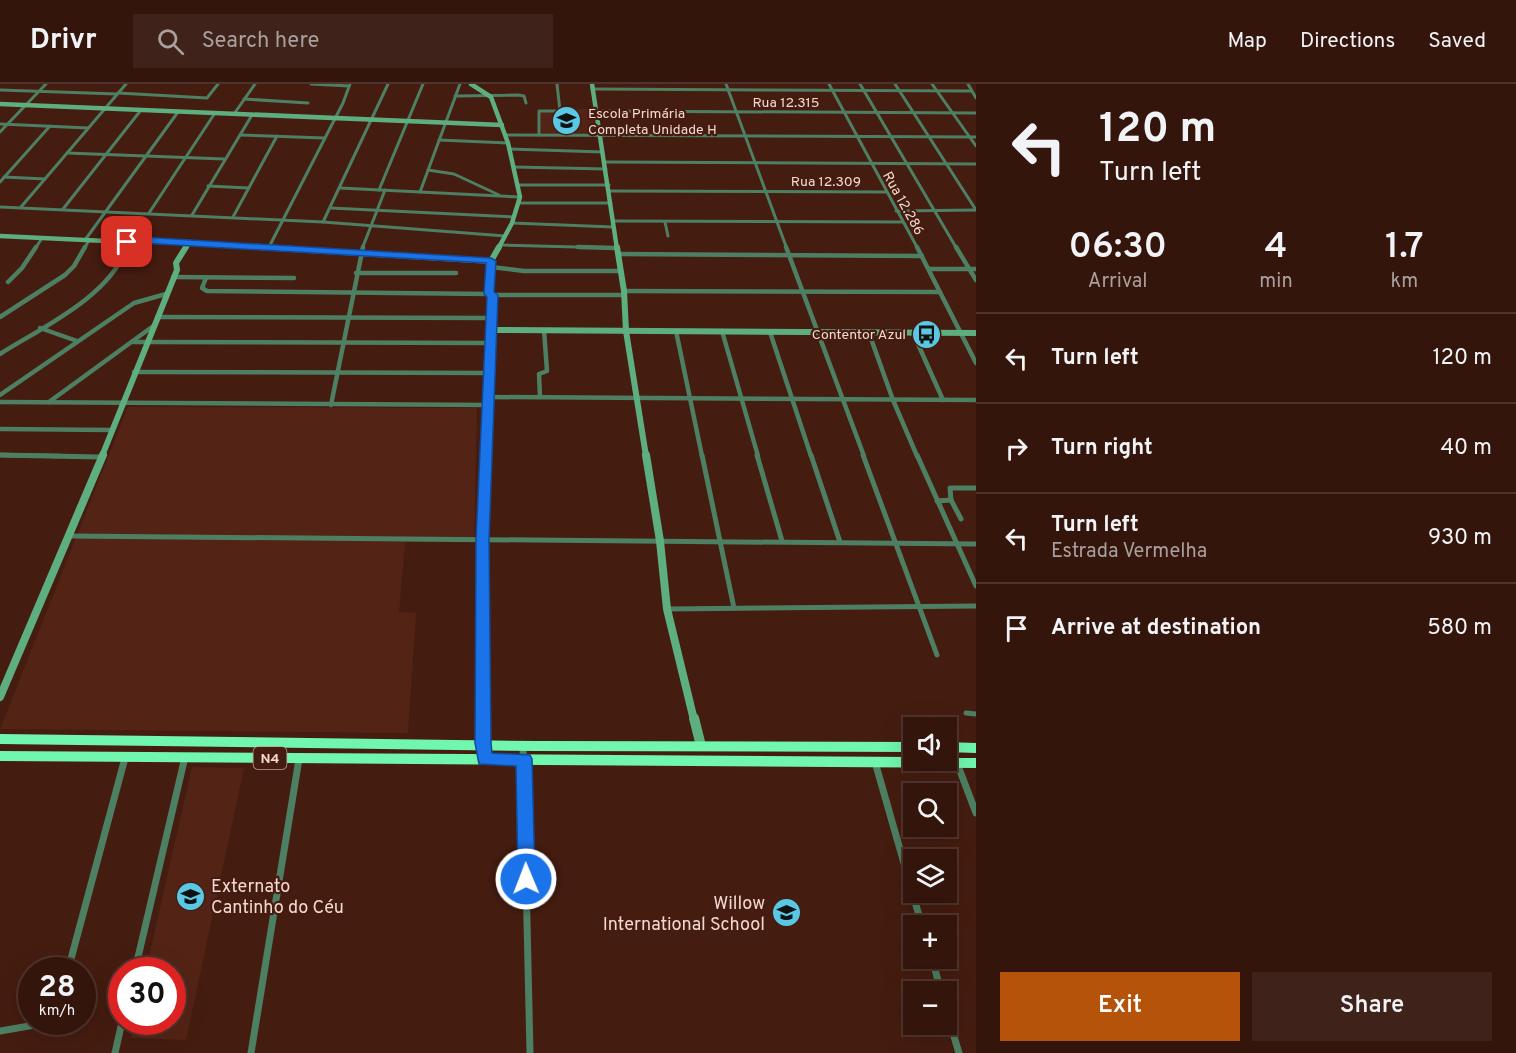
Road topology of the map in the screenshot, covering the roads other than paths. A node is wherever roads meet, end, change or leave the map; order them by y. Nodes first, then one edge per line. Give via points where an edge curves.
1 (45, 84) edge
2 (126, 84) edge
3 (218, 84) edge
4 (255, 84) edge
5 (311, 84) edge
6 (388, 84) edge
7 (423, 84) edge
8 (460, 84) edge
9 (471, 84) edge
10 (557, 84) edge
11 (635, 84) edge
12 (671, 84) edge
13 (726, 84) edge
14 (829, 84) edge
15 (861, 84) edge
16 (895, 84) edge
17 (932, 84) edge
18 (968, 84) edge
19 (349, 85) edge
20 (592, 87) edge
21 (0, 90) edge
22 (636, 90) junction
23 (673, 90) junction
24 (728, 90) junction
25 (832, 90) junction
26 (38, 91) junction
27 (864, 91) junction
28 (900, 91) junction
29 (935, 91) junction
30 (971, 91) junction
31 (118, 93) junction
32 (455, 96) junction
33 (491, 97) junction
34 (976, 98) edge
35 (244, 99) junction
36 (308, 103) dead end
37 (526, 103) dead end
38 (0, 104) edge
39 (24, 105) junction
40 (104, 108) junction
41 (141, 110) junction
42 (596, 111) junction
43 (178, 112) junction
44 (735, 112) junction
45 (215, 113) junction
46 (843, 113) junction
47 (878, 113) junction
48 (914, 113) junction
49 (951, 113) junction
50 (976, 113) edge
51 (234, 114) junction
52 (252, 115) junction
53 (335, 119) junction
54 (371, 120) junction
55 (407, 122) junction
56 (445, 123) junction
57 (0, 124) edge
58 (7, 125) junction
59 (502, 125) junction
60 (50, 126) junction
61 (88, 128) junction
62 (0, 132) edge
63 (240, 135) junction
64 (506, 135) junction
65 (539, 135) junction
66 (599, 135) junction
67 (277, 136) junction
68 (743, 136) junction
69 (709, 137) junction
70 (856, 137) junction
71 (892, 137) junction
72 (970, 137) junction
73 (976, 137) edge
74 (324, 138) junction
75 (930, 138) junction
76 (439, 140) junction
77 (714, 142) dead end
78 (508, 143) junction
79 (976, 146) edge
80 (509, 149) junction
81 (603, 152) junction
82 (67, 153) junction
83 (106, 154) junction
84 (146, 156) junction
85 (185, 157) junction
86 (224, 159) junction
87 (754, 163) junction
88 (871, 164) junction
89 (907, 164) junction
90 (946, 164) junction
91 (976, 164) edge
92 (605, 166) junction
93 (514, 167) junction
94 (428, 170) junction
95 (4, 177) junction
96 (45, 179) junction
97 (0, 182) edge
98 (519, 185) junction
99 (208, 186) junction
100 (249, 188) junction
101 (340, 188) junction
102 (609, 188) junction
103 (379, 190) junction
104 (385, 190) junction
105 (420, 192) junction
106 (765, 192) junction
107 (886, 192) junction
108 (503, 196) junction
109 (520, 200) junction
110 (611, 203) junction
111 (0, 207) edge
112 (21, 207) junction
113 (331, 208) junction
114 (63, 209) junction
115 (377, 210) junction
116 (934, 210) junction
117 (976, 210) edge
118 (105, 211) junction
119 (896, 211) junction
120 (149, 213) junction
121 (192, 215) junction
122 (233, 217) junction
123 (514, 217) junction
124 (283, 220) junction
125 (323, 222) junction
126 (665, 222) junction
127 (777, 222) junction
128 (903, 222) junction
129 (512, 224) junction
130 (614, 224) junction
131 (370, 229) junction
132 (0, 236) edge
133 (505, 236) junction
134 (668, 236) dead end
135 (42, 238) junction
136 (87, 240) junction
137 (127, 242) junction
138 (189, 243) junction
139 (499, 246) junction
140 (268, 249) junction
141 (617, 251) junction
142 (360, 254) junction
143 (789, 255) junction
144 (921, 256) junction
145 (491, 264) junction
146 (929, 269) junction
147 (970, 269) junction
148 (976, 269) edge
149 (619, 271) junction
150 (356, 273) junction
151 (456, 273) dead end
152 (173, 277) junction
153 (206, 278) junction
154 (294, 278) dead end
155 (976, 280) edge
156 (8, 282) dead end
157 (802, 291) junction
158 (352, 292) junction
159 (940, 292) junction
160 (623, 293) junction
161 (166, 294) junction
162 (491, 294) junction
163 (147, 298) junction
164 (161, 304) junction
165 (1, 316) edge
166 (156, 316) junction
167 (348, 317) junction
168 (491, 318) junction
169 (152, 327) junction
170 (40, 328) junction
171 (491, 330) junction
172 (544, 330) junction
173 (626, 331) junction
174 (676, 331) junction
175 (722, 331) junction
176 (770, 332) junction
177 (817, 332) junction
178 (869, 333) junction
179 (913, 333) junction
180 (961, 333) junction
181 (976, 333) edge
182 (77, 341) junction
183 (133, 342) junction
184 (147, 343) junction
185 (491, 343) junction
186 (344, 344) junction
187 (0, 354) edge
188 (976, 363) edge
189 (134, 372) junction
190 (337, 373) junction
191 (490, 373) junction
192 (0, 395) edge
193 (540, 398) junction
194 (638, 398) junction
195 (692, 399) junction
196 (741, 400) junction
197 (792, 400) junction
198 (843, 400) junction
199 (893, 400) junction
200 (943, 400) junction
201 (976, 400) edge
202 (488, 401) junction
203 (0, 402) edge
204 (48, 402) junction
205 (124, 403) junction
206 (331, 405) junction
207 (0, 429) edge
208 (112, 430) junction
209 (0, 455) edge
210 (100, 457) junction
211 (976, 488) edge
212 (951, 500) junction
213 (937, 501) junction
214 (961, 519) dead end
215 (70, 536) junction
216 (483, 540) junction
217 (660, 541) junction
218 (720, 541) junction
219 (782, 541) junction
220 (840, 542) junction
221 (895, 543) junction
222 (955, 543) junction
223 (976, 544) edge
224 (976, 586) edge
225 (976, 606) edge
226 (920, 607) junction
227 (734, 608) junction
228 (667, 609) junction
229 (937, 655) dead end
230 (0, 697) edge
231 (966, 713) dead end
232 (976, 714) edge
233 (0, 739) edge
234 (483, 743) junction
235 (523, 746) junction
236 (701, 746) junction
237 (903, 747) edge
238 (957, 747) edge
239 (976, 748) edge
240 (0, 756) edge
241 (126, 757) junction
242 (185, 757) junction
243 (299, 758) junction
244 (485, 759) junction
245 (524, 759) junction
246 (875, 762) junction
247 (903, 762) edge
248 (957, 763) joint
249 (976, 763) edge
250 (976, 813) edge
251 (919, 915) edge
252 (72, 957) edge
253 (138, 957) edge
254 (18, 1029) edge
255 (0, 1031) edge
256 (120, 1035) edge
257 (954, 1035) edge
258 (115, 1053) edge
259 (251, 1053) edge
260 (530, 1053) edge
261 (959, 1053) edge

1 - 26 street
2 - 31 street
3 - 31 street via 207,98
4 - 35 street
5 - 19 street
6 - 54 street
7 - 55 street
8 - 32 street
9 - 33 street
10 - 65 street via 560,111 539,111
11 - 22 street
12 - 23 street
13 - 24 street
14 - 25 street, Rua 12.286
15 - 27 street
16 - 28 street
17 - 29 street
18 - 30 street
19 - 53 street
20 - 22 street
20 - 42 street
21 - 26 street
22 - 23 street
23 - 24 street
24 - 25 street
24 - 44 street
25 - 27 street
25 - 46 street, Rua 12.286
26 - 31 street
26 - 39 street
27 - 28 street
27 - 47 street
28 - 29 street
28 - 48 street
29 - 30 street
29 - 49 street
30 - 34 street
31 - 40 street
32 - 33 street
32 - 56 street
33 - 37 street via 522,95
33 - 59 street
35 - 36 street
35 - 51 street
38 - 39 street
39 - 40 street
39 - 58 street
40 - 41 street
40 - 61 street
41 - 43 street
41 - 83 street
42 - 44 street, Rua 12.315
42 - 66 street
43 - 45 street
43 - 84 street
44 - 46 street, Rua 12.315
44 - 68 street
45 - 51 street
45 - 85 street
46 - 47 street, Rua 12.315
46 - 70 street, Rua 12.286
47 - 48 street, Rua 12.315
47 - 71 street
48 - 49 street, Rua 12.315
48 - 75 street
49 - 50 street, Rua 12.315
49 - 72 street
51 - 52 street
52 - 53 street
52 - 63 street
53 - 54 street
53 - 74 street
54 - 55 street
54 - 101 street
55 - 56 street
55 - 103 street
56 - 59 street
56 - 76 street
57 - 58 street
58 - 60 street
58 - 62 street
59 - 64 street
60 - 61 street
60 - 95 street
61 - 82 street
63 - 67 street
63 - 86 street
64 - 65 street
64 - 78 street
65 - 66 street
66 - 69 street
66 - 81 street
67 - 74 street
67 - 100 street
68 - 69 street
68 - 70 street
68 - 87 street
69 - 77 street
70 - 71 street
70 - 88 street, Rua 12.286
71 - 75 street
71 - 89 street
72 - 73 street
72 - 75 street
72 - 79 street
74 - 124 street
75 - 90 street
76 - 78 street
76 - 94 street
78 - 80 street
80 - 81 street
80 - 93 street
81 - 92 street
82 - 83 street
82 - 96 street
83 - 84 street
83 - 114 street
84 - 85 street
84 - 118 street
85 - 86 street
85 - 120 street
86 - 99 street
87 - 88 street
87 - 92 street
87 - 106 street
88 - 89 street
88 - 107 street, Rua 12.286
89 - 90 street
89 - 116 street
90 - 91 street
90 - 117 street
92 - 93 street
92 - 102 street
93 - 98 street
94 - 105 street
94 - 108 street via 454,174
95 - 96 street
95 - 97 street
96 - 112 street
98 - 102 street, Rua 12.309
98 - 109 street
99 - 100 street
99 - 121 street
100 - 122 street
101 - 103 street
101 - 113 street
102 - 106 street, Rua 12.309
102 - 110 street
103 - 104 street
104 - 105 street
104 - 115 street
105 - 108 street
106 - 107 street, Rua 12.309
106 - 127 street
107 - 119 street, Rua 12.286
108 - 109 street
109 - 110 street
109 - 123 street
110 - 130 street
111 - 112 street
112 - 114 street
113 - 115 street
113 - 125 street
114 - 118 street
115 - 123 street
115 - 131 street
116 - 117 street
116 - 119 street
116 - 147 street
118 - 120 street
118 - 136 street
119 - 128 street, Rua 12.286
120 - 121 street
121 - 122 street
122 - 124 street
123 - 129 street
124 - 125 street
124 - 140 street
125 - 131 street
126 - 127 street
126 - 130 street
126 - 134 street
127 - 128 street
127 - 143 street
128 - 144 street, Rua 12.286
129 - 130 street
129 - 133 street
130 - 141 street
131 - 133 street
131 - 142 street
132 - 135 street
133 - 139 street
135 - 136 street
135 - 156 street
136 - 137 street
136 - 165 street via 65,275
137 - 138 street
137 - 170 street via 119,265 91,295
138 - 140 street
138 - 152 street via 176,263
139 - 141 street
139 - 145 street
140 - 142 street
141 - 143 street
141 - 149 street
142 - 145 street
142 - 150 street
143 - 144 street
143 - 157 street
144 - 146 street, Rua 12.286
145 - 149 street via 524,271
145 - 162 street
146 - 147 street
146 - 159 street, Rua 12.286
147 - 148 street
147 - 155 street
149 - 160 street
150 - 151 street
150 - 158 street
152 - 153 street
152 - 161 street
153 - 154 street
153 - 158 street via 202,288 207,291
157 - 159 street
157 - 160 street
157 - 177 street
158 - 162 street
158 - 167 street
159 - 180 street, Rua 12.286
160 - 162 street
160 - 173 street
161 - 163 street
161 - 164 street
162 - 168 street
163 - 164 street
163 - 182 street via 124,308
164 - 166 street
166 - 167 street
166 - 169 street
167 - 168 street
167 - 186 street
168 - 171 street
169 - 183 street
169 - 184 street
170 - 182 street
170 - 187 street
171 - 172 street
171 - 185 street
172 - 173 street
172 - 193 street via 547,371 539,374
173 - 174 street
173 - 194 street
174 - 175 street
174 - 195 street
175 - 176 street
175 - 196 street
176 - 177 street
176 - 197 street
177 - 178 street
177 - 198 street
178 - 179 street
178 - 199 street
179 - 180 street
179 - 200 street
180 - 181 street
180 - 188 street, Rua 12.286
182 - 192 street
183 - 184 street
183 - 204 street
184 - 186 street
184 - 189 street
185 - 186 street
185 - 191 street
186 - 190 street
189 - 190 street
189 - 205 street
190 - 191 street
190 - 206 street
191 - 202 street
193 - 194 street
193 - 202 street
194 - 195 street
194 - 217 street
195 - 196 street
195 - 218 street
196 - 197 street
196 - 219 street
197 - 198 street
197 - 220 street
198 - 199 street
198 - 221 street
199 - 200 street
199 - 213 street
200 - 201 street
202 - 206 street
202 - 216 street
203 - 204 street
204 - 205 street
205 - 206 street
205 - 208 street
207 - 208 street
208 - 210 street
209 - 210 street
210 - 215 street
211 - 212 street via 951,488
212 - 213 street
212 - 214 street
213 - 222 street
215 - 216 street
215 - 230 street
216 - 217 street
216 - 234 street
217 - 218 street
217 - 228 street
218 - 219 street
218 - 227 street
219 - 220 street
220 - 221 street
221 - 222 street
221 - 226 street
222 - 223 street
222 - 224 street
225 - 226 street
226 - 227 street
226 - 229 street
227 - 228 street
228 - 236 street
231 - 232 street
233 - 234 highway, N4
234 - 235 highway, N4
234 - 244 street
235 - 236 highway, N4
235 - 245 street
236 - 237 highway, N4
238 - 239 highway
240 - 241 highway, N4
241 - 242 highway, N4
241 - 252 street
242 - 243 highway, N4
242 - 253 street
243 - 244 highway, N4
243 - 259 street
244 - 245 highway, N4
245 - 246 highway, N4
245 - 260 street
246 - 247 highway, N4
246 - 251 street
248 - 249 highway, N4
248 - 250 street
254 - 255 street
256 - 258 street
257 - 261 street

